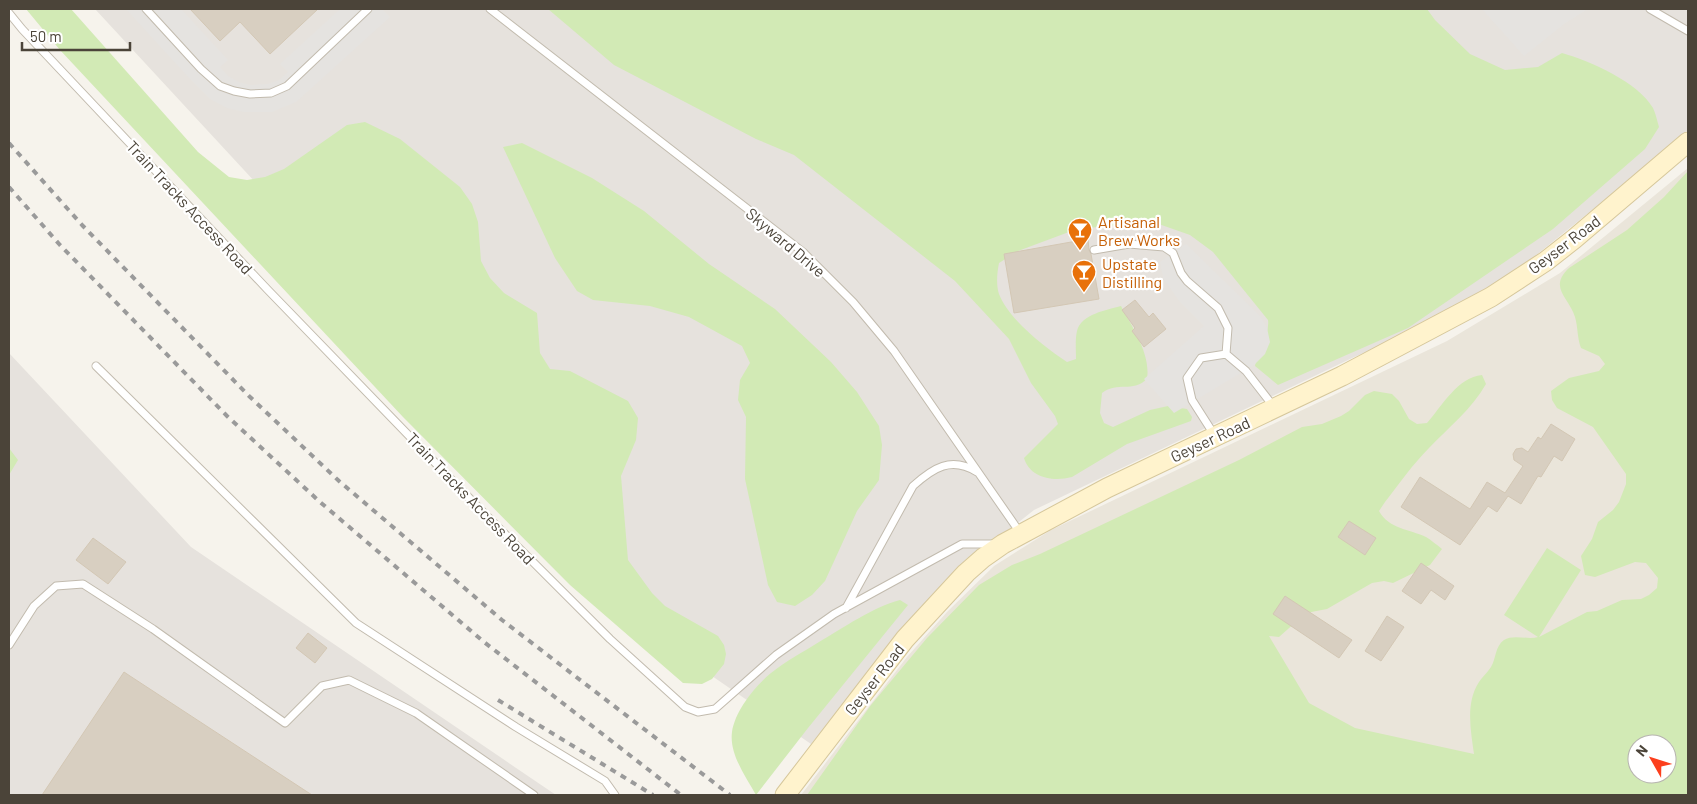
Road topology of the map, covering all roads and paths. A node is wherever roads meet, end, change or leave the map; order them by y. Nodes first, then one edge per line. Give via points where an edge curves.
1 (146, 9) edge
2 (368, 9) edge
3 (490, 9) edge
4 (1650, 9) edge
5 (9, 12) edge
6 (1688, 31) edge
7 (1688, 142) edge
8 (1094, 250) dead end
9 (1226, 354) junction
10 (96, 366) dead end
11 (1275, 408) junction
12 (1215, 436) junction
13 (980, 474) junction
14 (1022, 534) junction
15 (1004, 544) junction
16 (846, 608) junction
17 (9, 645) edge
18 (534, 795) edge
19 (615, 795) edge
20 (785, 795) edge

1 - 2 lane via 220,86 250,94 271,94 287,86
3 - 13 lane, Skyward Drive via 803,252 853,302 894,351
4 - 6 lane
5 - 16 lane, Train Tracks Access Road via 260,282 477,506 610,640 685,707 698,712 715,709 776,655
7 - 11 street, Geyser Road via 1539,266 1464,311
8 - 9 lane via 1129,244 1164,247 1173,254 1187,281 1218,308 1228,328
9 - 11 lane via 1246,371
9 - 12 lane via 1201,358 1187,378 1192,400
10 - 19 lane via 356,623 605,781
11 - 12 street, Geyser Road
12 - 14 street, Geyser Road via 1107,488
13 - 14 lane, Skyward Drive
13 - 16 lane via 966,465 949,464 927,473 913,486
14 - 15 street, Geyser Road
15 - 16 lane, Train Tracks Access Road via 962,544
15 - 20 street, Geyser Road via 966,573 905,639
17 - 18 lane via 34,606 56,586 83,584 285,722 322,686 349,680 416,713

